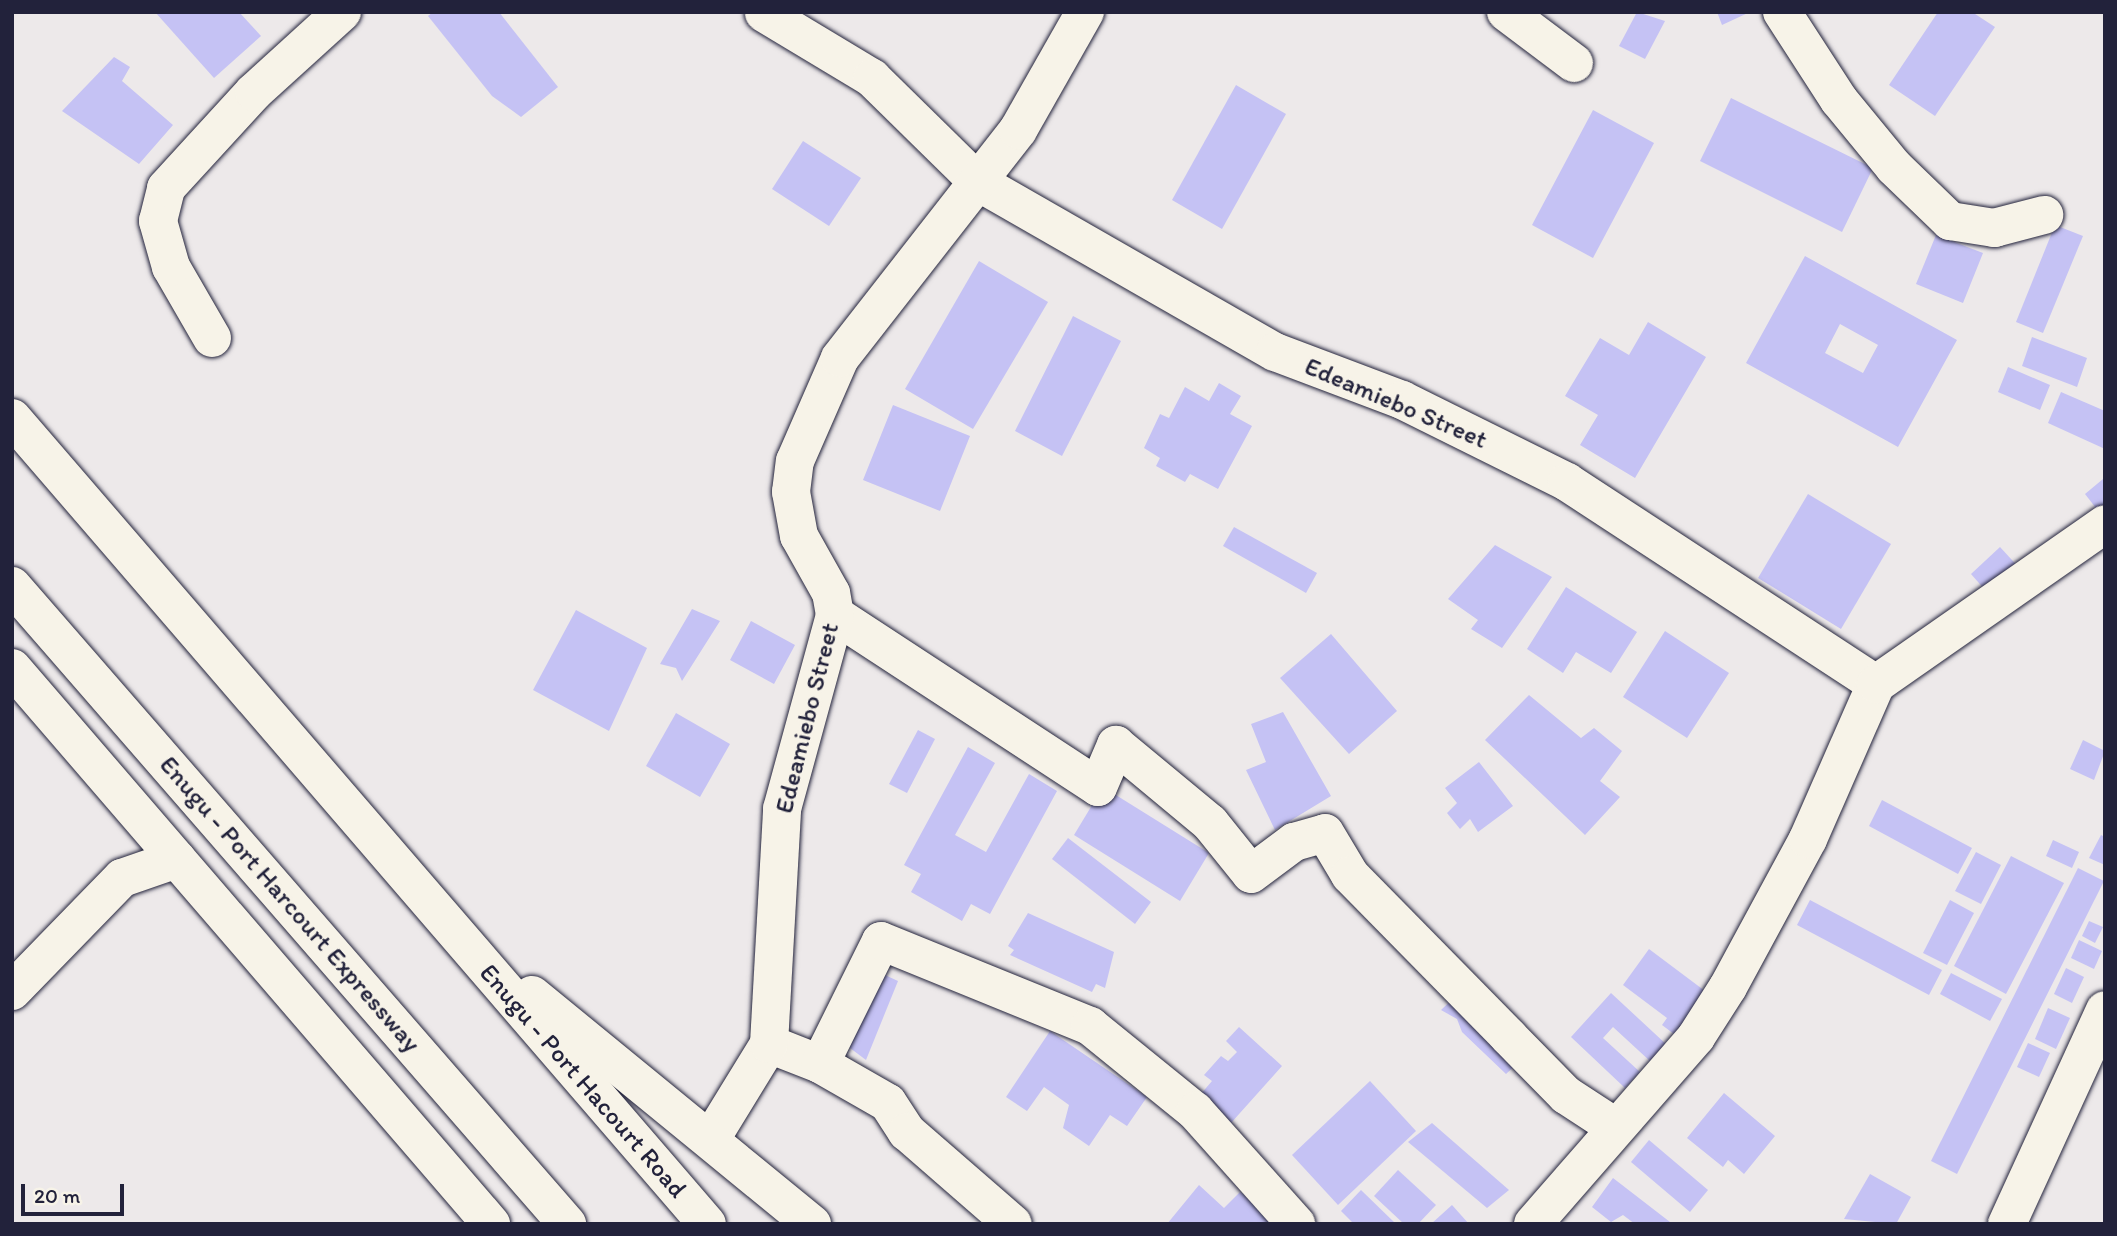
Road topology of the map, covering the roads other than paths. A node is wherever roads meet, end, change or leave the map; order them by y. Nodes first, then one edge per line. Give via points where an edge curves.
1 (342, 12) edge
2 (1085, 12) edge
3 (1506, 12) edge
4 (1782, 12) edge
5 (765, 13) edge
6 (1574, 63) dead end
7 (978, 182) junction
8 (2044, 215) dead end
9 (212, 338) dead end
10 (12, 418) edge
11 (2105, 524) edge
12 (12, 586) edge
13 (835, 615) junction
14 (12, 668) edge
15 (1875, 684) junction
16 (177, 859) junction
17 (460, 937) junction
18 (12, 991) edge
19 (2105, 1010) edge
20 (769, 1044) junction
21 (820, 1064) junction
22 (1615, 1127) junction
23 (712, 1137) junction
24 (513, 1165) junction
25 (491, 1224) edge
26 (541, 1224) edge
27 (566, 1224) edge
28 (707, 1224) edge
29 (812, 1224) edge
30 (1013, 1224) edge
31 (1296, 1224) edge
32 (1533, 1224) edge
33 (2007, 1224) edge

1 - 9 main road via 254,92 166,188 158,220 171,267
2 - 7 main road, Edeamiebo Street via 1018,130
3 - 6 main road
4 - 8 main road via 1839,100 1894,167 1950,221 1994,228
5 - 7 main road, Edeamiebo Street via 872,78
7 - 13 main road, Edeamiebo Street via 839,358 795,461 791,492 799,536 831,593
7 - 15 main road, Edeamiebo Street via 1275,352 1402,400 1567,482
10 - 17 main road
11 - 15 main road
12 - 24 main road, Enugu - Port Harcourt Expressway
13 - 20 main road, Edeamiebo Street via 782,809
13 - 22 main road via 1098,787 1116,745 1210,822 1251,874 1294,842 1325,833 1350,875 1566,1095
14 - 16 main road
15 - 22 main road via 1808,839 1728,987 1696,1037
16 - 18 main road via 122,878
16 - 25 main road
17 - 23 main road
17 - 28 main road, Enugu - Port Hacourt Road
19 - 33 main road
20 - 21 main road
20 - 23 main road, Edeamiebo Street
21 - 30 main road via 888,1103 907,1132
21 - 31 main road via 881,941 1090,1026 1195,1111
22 - 32 main road
23 - 29 main road
24 - 26 main road
24 - 27 main road, Enugu - Port Harcourt Expressway

